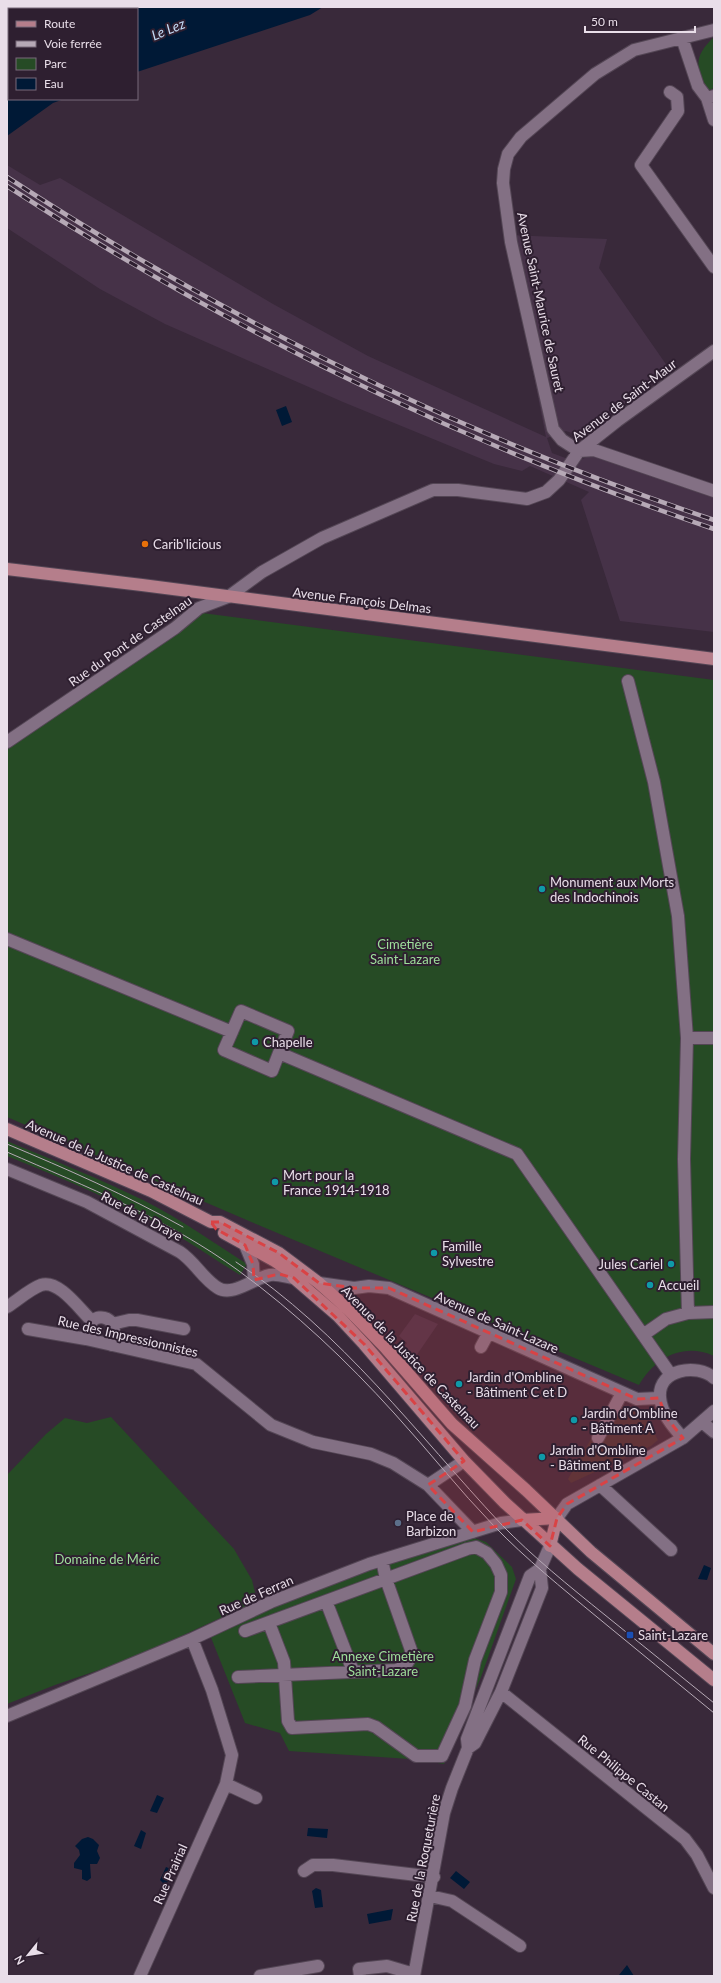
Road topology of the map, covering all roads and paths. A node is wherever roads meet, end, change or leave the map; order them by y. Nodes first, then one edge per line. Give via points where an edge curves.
1 (714, 30) edge
2 (682, 38) junction
3 (670, 92) dead end
4 (711, 97) edge
5 (714, 120) edge
6 (714, 267) edge
7 (714, 351) edge
8 (579, 451) junction
9 (559, 480) joint
10 (714, 491) edge
11 (7, 569) edge
12 (228, 596) junction
13 (714, 659) edge
14 (628, 681) dead end
15 (7, 742) edge
16 (7, 939) edge
17 (232, 1032) junction
18 (687, 1038) junction
19 (714, 1038) edge
20 (279, 1054) junction
21 (7, 1129) edge
22 (7, 1169) edge
23 (211, 1222) junction
24 (245, 1245) junction
25 (294, 1278) junction
26 (254, 1280) junction
27 (319, 1283) junction
28 (7, 1307) edge
29 (714, 1312) edge
30 (688, 1313) junction
31 (92, 1321) junction
32 (112, 1324) junction
33 (28, 1329) dead end
34 (184, 1330) dead end
35 (488, 1334) junction
36 (643, 1335) junction
37 (86, 1339) junction
38 (110, 1344) junction
39 (481, 1347) dead end
40 (671, 1375) junction
41 (714, 1378) edge
42 (622, 1393) junction
43 (660, 1398) junction
44 (714, 1411) edge
45 (702, 1422) junction
46 (714, 1432) edge
47 (598, 1438) dead end
48 (683, 1438) junction
49 (464, 1461) junction
50 (428, 1485) junction
51 (600, 1485) junction
52 (557, 1518) junction
53 (522, 1520) junction
54 (473, 1532) junction
55 (550, 1546) junction
56 (671, 1550) dead end
57 (382, 1560) junction
58 (540, 1569) junction
59 (386, 1579) junction
60 (326, 1601) junction
61 (269, 1623) junction
62 (245, 1631) dead end
63 (192, 1638) junction
64 (714, 1654) edge
65 (353, 1671) junction
66 (286, 1674) junction
67 (238, 1677) dead end
68 (714, 1680) edge
69 (501, 1692) junction
70 (7, 1716) edge
71 (468, 1748) junction
72 (226, 1784) junction
73 (256, 1798) dead end
74 (304, 1871) dead end
75 (434, 1877) junction
76 (714, 1888) edge
77 (430, 1896) junction
78 (520, 1946) dead end
79 (318, 1966) dead end
80 (300, 1973) edge
81 (414, 1975) edge
82 (140, 1976) edge
83 (260, 1976) edge
84 (360, 1976) edge

1 - 2 street, Avenue Saint-Maurice de Sauret
2 - 4 street via 698,86
2 - 8 street, Avenue Saint-Maurice de Sauret via 634,50 595,74 521,136 508,154 504,169 503,183 511,242 553,429 562,440
3 - 6 street via 677,97 678,111 641,165
4 - 5 street
7 - 8 street, Avenue de Saint-Maur
8 - 9 street, Avenue de Saint-Maur
8 - 10 street via 594,450
9 - 12 street, Rue du Pont de Castelnau via 546,492 526,499 458,490 433,490 322,538 262,572
11 - 12 main road, Avenue François Delmas
12 - 13 main road, Avenue François Delmas
12 - 15 street, Rue du Pont de Castelnau via 198,608 168,632
14 - 18 street via 654,782 671,873 678,916
16 - 17 street
17 - 20 street via 224,1050 272,1071
17 - 20 street via 241,1011 288,1031
18 - 19 street
18 - 30 street via 684,1159
20 - 36 street via 517,1154
21 - 23 main road, Avenue de la Justice de Castelnau via 151,1191
22 - 26 street, Rue de la Draye via 86,1202 180,1252 219,1289 237,1289
23 - 24 main road, Avenue de la Justice de Castelnau via 216,1229
23 - 27 main road, Avenue de la Justice de Castelnau via 220,1222 279,1253
24 - 25 main road, Avenue de la Justice de Castelnau via 275,1261
24 - 26 street via 254,1264
25 - 26 street, Rue de la Draye via 279,1274
25 - 49 main road, Avenue de la Justice de Castelnau via 333,1312 364,1344
27 - 35 street, Avenue de Saint-Lazare via 354,1288 389,1288
27 - 52 main road, Avenue de la Justice de Castelnau via 384,1346 452,1424
28 - 31 street via 41,1285 52,1284
29 - 30 street
30 - 36 street via 666,1318
31 - 32 street via 105,1317
31 - 37 street
32 - 34 street via 137,1320
32 - 38 street via 114,1331
33 - 37 street, Rue des Impressionnistes
35 - 39 street
35 - 42 street, Avenue de Saint-Lazare
36 - 40 street
37 - 38 street, Rue des Impressionnistes
38 - 50 street, Rue des Impressionnistes via 196,1364 271,1425 312,1442 371,1454 393,1463
40 - 41 street via 683,1370 697,1370
40 - 43 street via 660,1389
42 - 43 street, Avenue de Saint-Lazare via 637,1399
42 - 47 street
43 - 48 street via 666,1417
44 - 45 street
45 - 46 street
45 - 48 street
48 - 51 street
49 - 50 street
49 - 53 main road, Avenue de la Justice de Castelnau
50 - 54 street, Rue des Impressionnistes
51 - 52 street via 568,1504
51 - 56 street
52 - 53 main road
52 - 55 main road
52 - 64 main road, Avenue de la Justice de Castelnau via 591,1552
53 - 54 street, Rue de Ferran via 501,1523
53 - 55 main road, Avenue de la Justice de Castelnau
54 - 57 street, Rue de Ferran
55 - 58 street, Rue de la Roqueturière
55 - 68 main road, Avenue de la Justice de Castelnau
57 - 59 street
57 - 63 street, Rue de Ferran via 271,1602
58 - 69 street, Rue de la Roqueturière via 542,1588
58 - 71 street, Rue de la Roqueturière via 530,1576 467,1739
59 - 60 street
59 - 65 street via 411,1650 411,1658 406,1666 396,1670
59 - 66 street via 476,1547 487,1553 501,1575 501,1592 475,1660 465,1706 442,1756 416,1756 368,1724 292,1728 288,1721
60 - 61 street
60 - 65 street
61 - 62 street
61 - 66 street
63 - 70 street, Rue de Ferran
63 - 72 street, Rue Prairial via 212,1690 232,1755
65 - 66 street
66 - 67 street
69 - 71 street, Rue de la Roqueturière via 475,1743
69 - 76 street, Rue Philippe Castan via 684,1840 697,1856
71 - 75 street, Rue de la Roqueturière via 444,1813
72 - 73 street
72 - 82 street, Rue Prairial
74 - 75 street via 314,1865 334,1865
75 - 77 street, Rue de la Roqueturière
77 - 78 street via 452,1901
77 - 81 street, Rue de la Roqueturière
79 - 80 street
80 - 83 street
81 - 84 street via 387,1966 359,1969

